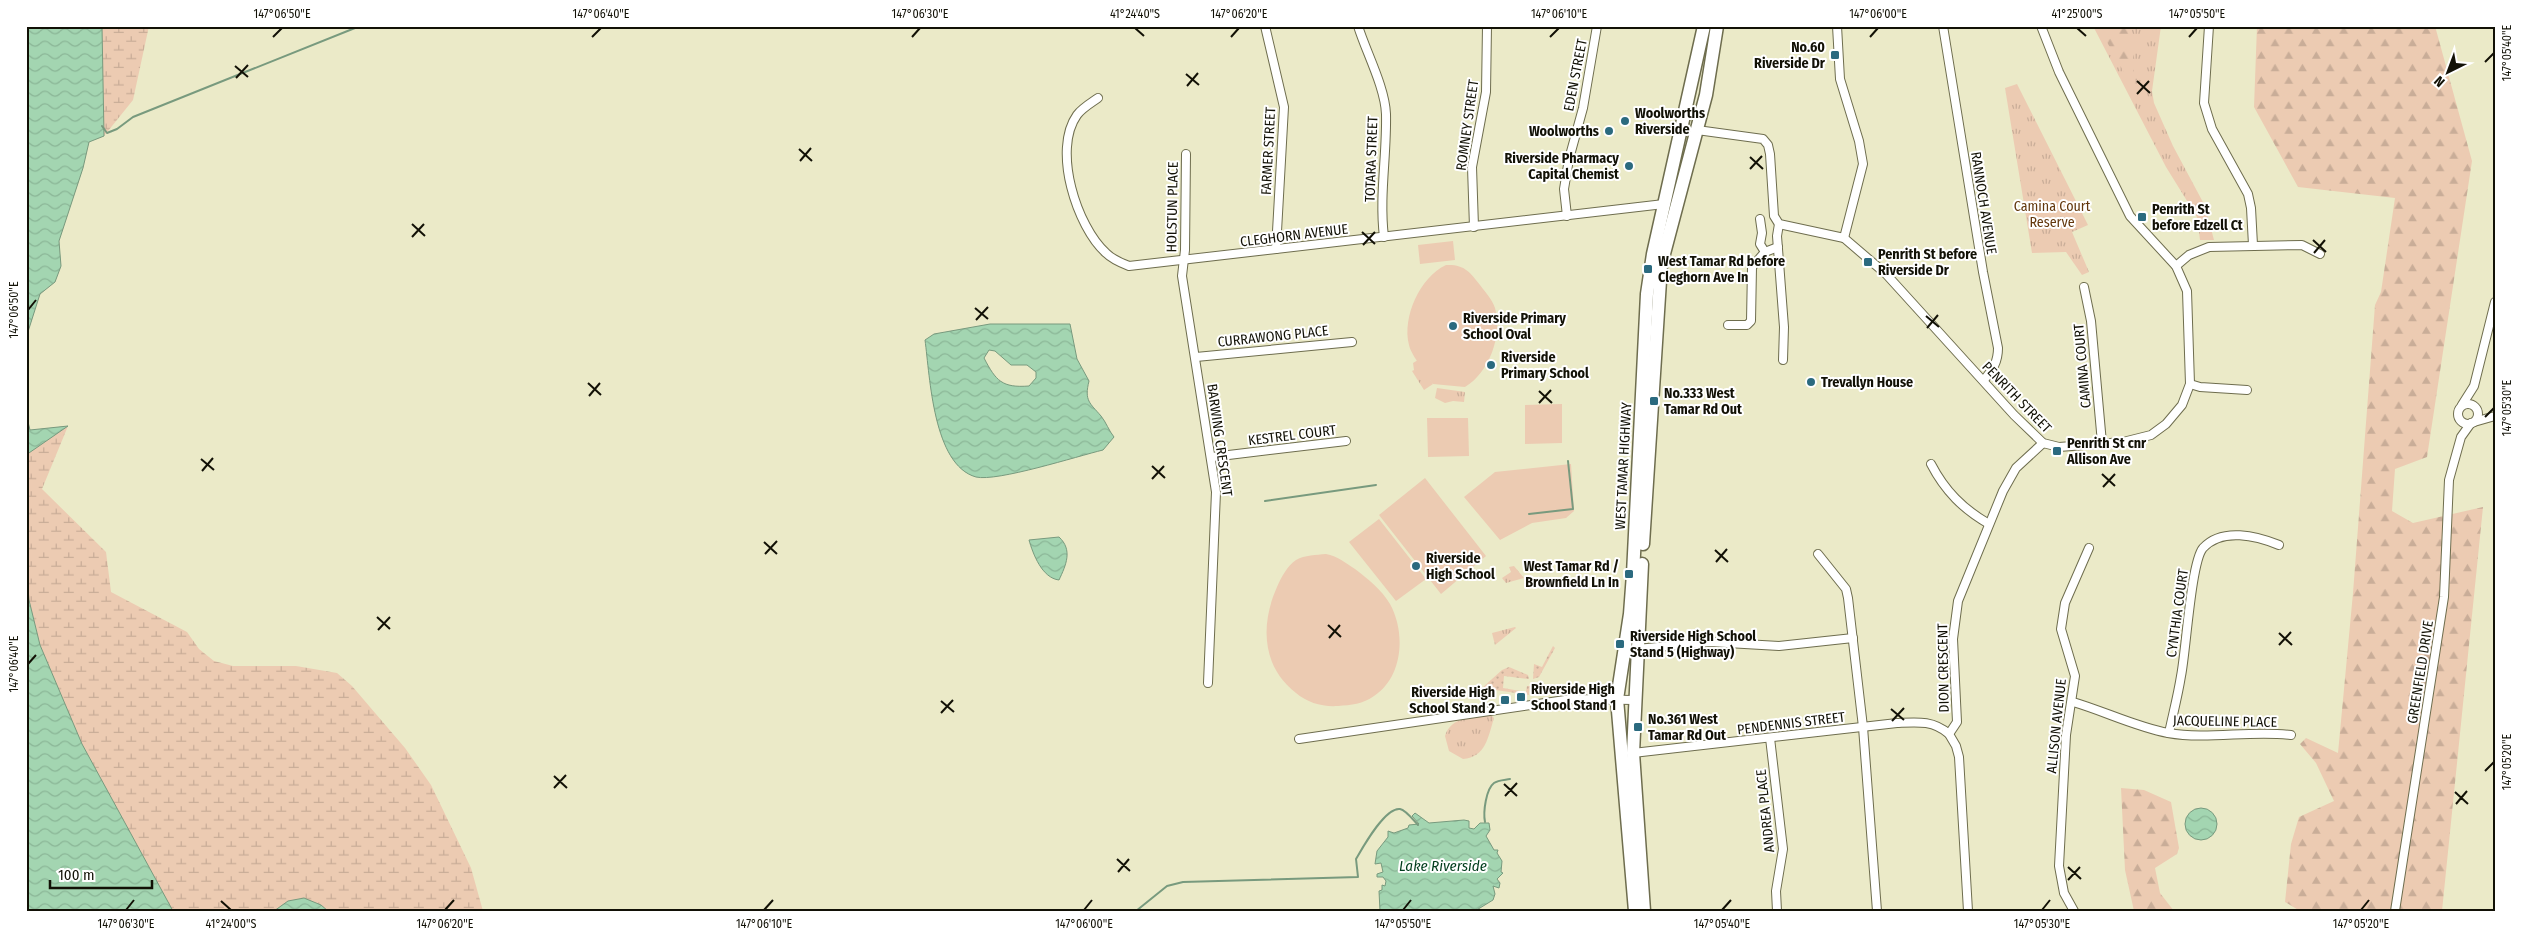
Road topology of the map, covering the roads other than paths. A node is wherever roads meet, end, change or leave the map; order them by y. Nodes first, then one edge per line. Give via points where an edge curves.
1 (1265, 26) edge
2 (1358, 26) edge
3 (1487, 26) edge
4 (1597, 26) edge
5 (1704, 26) edge
6 (1717, 26) edge
7 (1837, 26) edge
8 (1942, 26) edge
9 (2041, 26) edge
10 (2209, 26) edge
11 (1098, 98) dead end
12 (1681, 128) junction
13 (1697, 130) junction
14 (1186, 154) dead end
15 (1664, 204) junction
16 (1568, 216) junction
17 (1760, 219) dead end
18 (1779, 224) junction
19 (1474, 227) junction
20 (1384, 237) junction
21 (1844, 238) junction
22 (2253, 245) junction
23 (1778, 247) junction
24 (1276, 249) junction
25 (1765, 252) junction
26 (2320, 254) dead end
27 (1183, 262) junction
28 (2176, 266) junction
29 (2084, 287) dead end
30 (2495, 302) edge
31 (1728, 325) dead end
32 (1352, 342) dead end
33 (1196, 357) junction
34 (1783, 360) dead end
35 (1984, 380) junction
36 (2190, 384) junction
37 (2474, 386) junction
38 (2247, 390) dead end
39 (2462, 406) junction
40 (2476, 408) junction
41 (2495, 416) edge
42 (2458, 417) junction
43 (2473, 423) junction
44 (2461, 437) junction
45 (1346, 441) dead end
46 (2043, 443) junction
47 (2102, 443) junction
48 (1212, 457) junction
49 (1932, 464) dead end
50 (1989, 524) junction
51 (2279, 545) dead end
52 (2089, 548) dead end
53 (1818, 554) dead end
54 (1853, 638) junction
55 (1637, 649) junction
56 (1208, 683) dead end
57 (1617, 699) junction
58 (1634, 700) junction
59 (2073, 702) junction
60 (1863, 727) junction
61 (2168, 733) junction
62 (1949, 734) junction
63 (2291, 735) dead end
64 (1770, 738) junction
65 (1299, 739) dead end
66 (1633, 753) junction
67 (1635, 911) edge
68 (1644, 911) edge
69 (1777, 911) edge
70 (1878, 911) edge
71 (1968, 911) edge
72 (2074, 911) edge
73 (2395, 911) edge

1 - 24 street, FARMER STREET via 1284,107
2 - 20 street, TOTARA STREET via 1386,114 1382,189
3 - 19 street, ROMNEY STREET via 1486,92 1472,167
4 - 16 street, EDEN STREET via 1583,108 1564,189
5 - 12 highway, WEST TAMAR HIGHWAY
6 - 13 highway, WEST TAMAR HIGHWAY
7 - 21 street via 1840,79 1863,164
8 - 35 street, RANNOCH AVENUE via 1982,272 1998,348 1998,359
9 - 28 street, PENRITH STREET via 2059,72 2130,216
10 - 22 street via 2204,103 2212,129 2248,194
11 - 27 street, CLEGHORN AVENUE via 1078,115 1069,135 1068,148 1074,197 1090,234 1106,254 1129,266
12 - 13 highway
12 - 15 highway, WEST TAMAR HIGHWAY
13 - 18 street via 1755,137 1766,142 1770,154 1774,216
13 - 55 highway, WEST TAMAR HIGHWAY via 1658,284
14 - 27 street, HOLSTUN PLACE
15 - 16 street, CLEGHORN AVENUE
15 - 57 highway, WEST TAMAR HIGHWAY via 1647,294 1631,598
16 - 19 street, CLEGHORN AVENUE
17 - 25 street via 1760,244
18 - 21 street
18 - 23 street
19 - 20 street, CLEGHORN AVENUE
20 - 24 street, CLEGHORN AVENUE
21 - 35 street, PENRITH STREET via 1886,274
22 - 26 street via 2302,245
22 - 28 street via 2209,247 2198,250
23 - 25 street
23 - 34 street
24 - 27 street, CLEGHORN AVENUE
25 - 31 street via 1752,267 1751,321 1747,325
27 - 33 street, BARWING CRESCENT via 1182,276
28 - 36 street, PENRITH STREET via 2189,301
29 - 47 street, CAMINA COURT via 2091,321
30 - 37 street
32 - 33 street, CURRAWONG PLACE
33 - 48 street, BARWING CRESCENT
35 - 46 street, PENRITH STREET
36 - 38 street
36 - 47 street, PENRITH STREET via 2178,411 2159,430 2134,440
37 - 39 street
37 - 40 street
39 - 40 street via 2471,404
39 - 42 street
40 - 41 street
40 - 43 street via 2478,418
41 - 43 street
42 - 43 street via 2465,423
42 - 44 street, GREENFIELD DRIVE
43 - 44 street, GREENFIELD DRIVE
44 - 73 street, GREENFIELD DRIVE via 2452,464 2447,501 2444,597
45 - 48 street, KESTREL COURT
46 - 47 street, PENRITH STREET via 2059,447
46 - 50 street, DION CRESCENT via 2012,474
48 - 56 street, BARWING CRESCENT via 1217,514
49 - 50 street via 1958,503
50 - 62 street, DION CRESCENT via 1956,613 1953,639 1957,722
51 - 61 street, CYNTHIA COURT via 2264,539 2228,535 2213,540 2200,552 2181,676
52 - 59 street, ALLISON AVENUE via 2065,603 2061,629 2075,676
53 - 54 street via 1846,589
54 - 55 street via 1778,646 1710,642
54 - 60 street
55 - 58 highway, WEST TAMAR HIGHWAY
57 - 58 street
57 - 65 street via 1572,699
57 - 67 highway, WEST TAMAR HIGHWAY
58 - 66 highway, WEST TAMAR HIGHWAY
59 - 61 street, JACQUELINE PLACE
59 - 72 street, ALLISON AVENUE via 2066,735 2058,866 2064,893
60 - 62 street, PENDENNIS STREET via 1927,722
60 - 64 street, PENDENNIS STREET
60 - 70 street
61 - 63 street, JACQUELINE PLACE
62 - 71 street via 1959,758
64 - 66 street, PENDENNIS STREET
64 - 69 street, ANDREA PLACE via 1783,849 1776,891
66 - 68 highway, WEST TAMAR HIGHWAY

